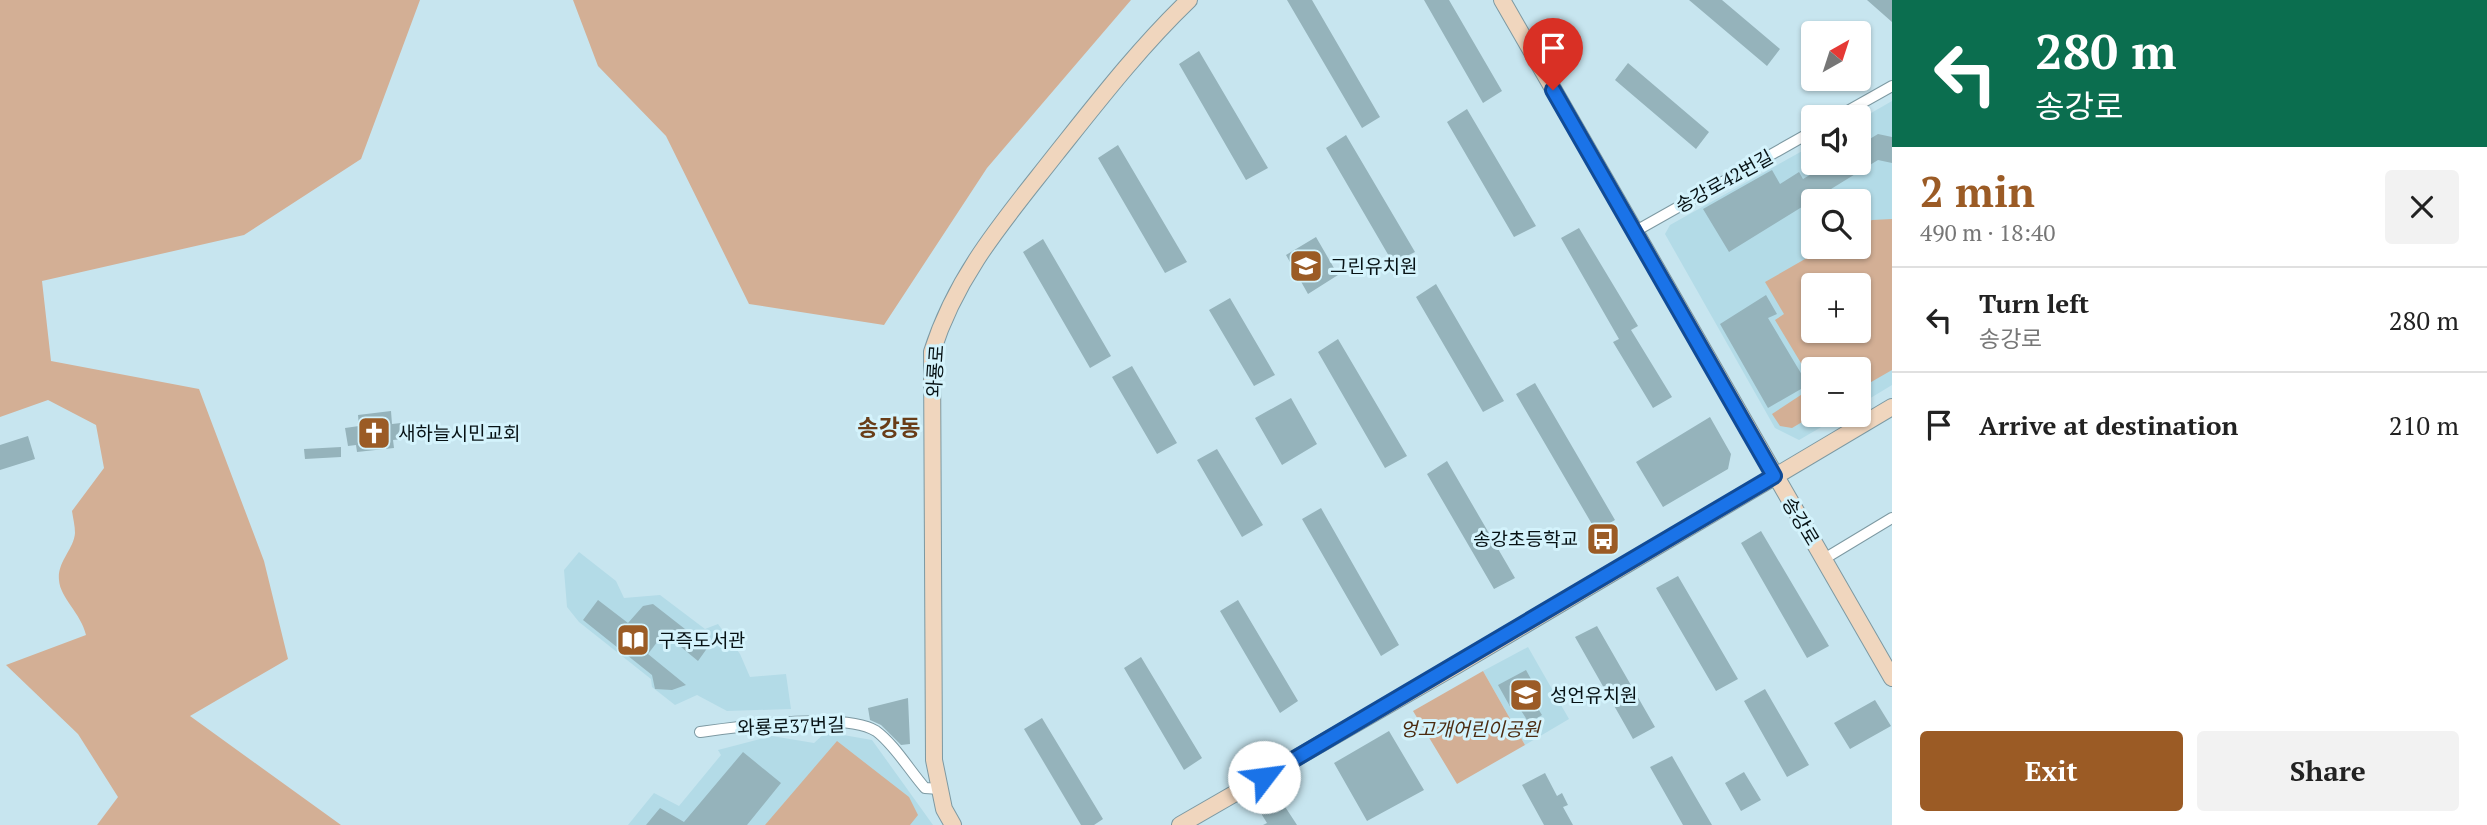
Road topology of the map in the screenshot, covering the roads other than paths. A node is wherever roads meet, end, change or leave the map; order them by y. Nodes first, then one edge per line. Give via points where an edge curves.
1 (1189, 0) edge
2 (1502, 0) edge
3 (1892, 86) edge
4 (1858, 105) edge
5 (1801, 138) edge
6 (1634, 232) junction
7 (1892, 407) edge
8 (1774, 476) junction
9 (1892, 518) edge
10 (1824, 559) junction
11 (1892, 678) edge
12 (700, 733) dead end
13 (940, 789) junction
14 (953, 825) edge
15 (1180, 825) edge

1 - 13 main road, 와룡로 via 1149,38 974,259 944,315 932,352 934,760
2 - 6 main road, 송강로
3 - 4 street
5 - 6 street, 송강로42번길
6 - 8 main road, 송강로
7 - 8 main road
8 - 10 main road, 송강로
8 - 15 main road
9 - 10 street
10 - 11 main road, 송강로
12 - 13 street, 와룡로37번길 via 812,722 857,724 875,731 925,788
13 - 14 main road, 와룡로

